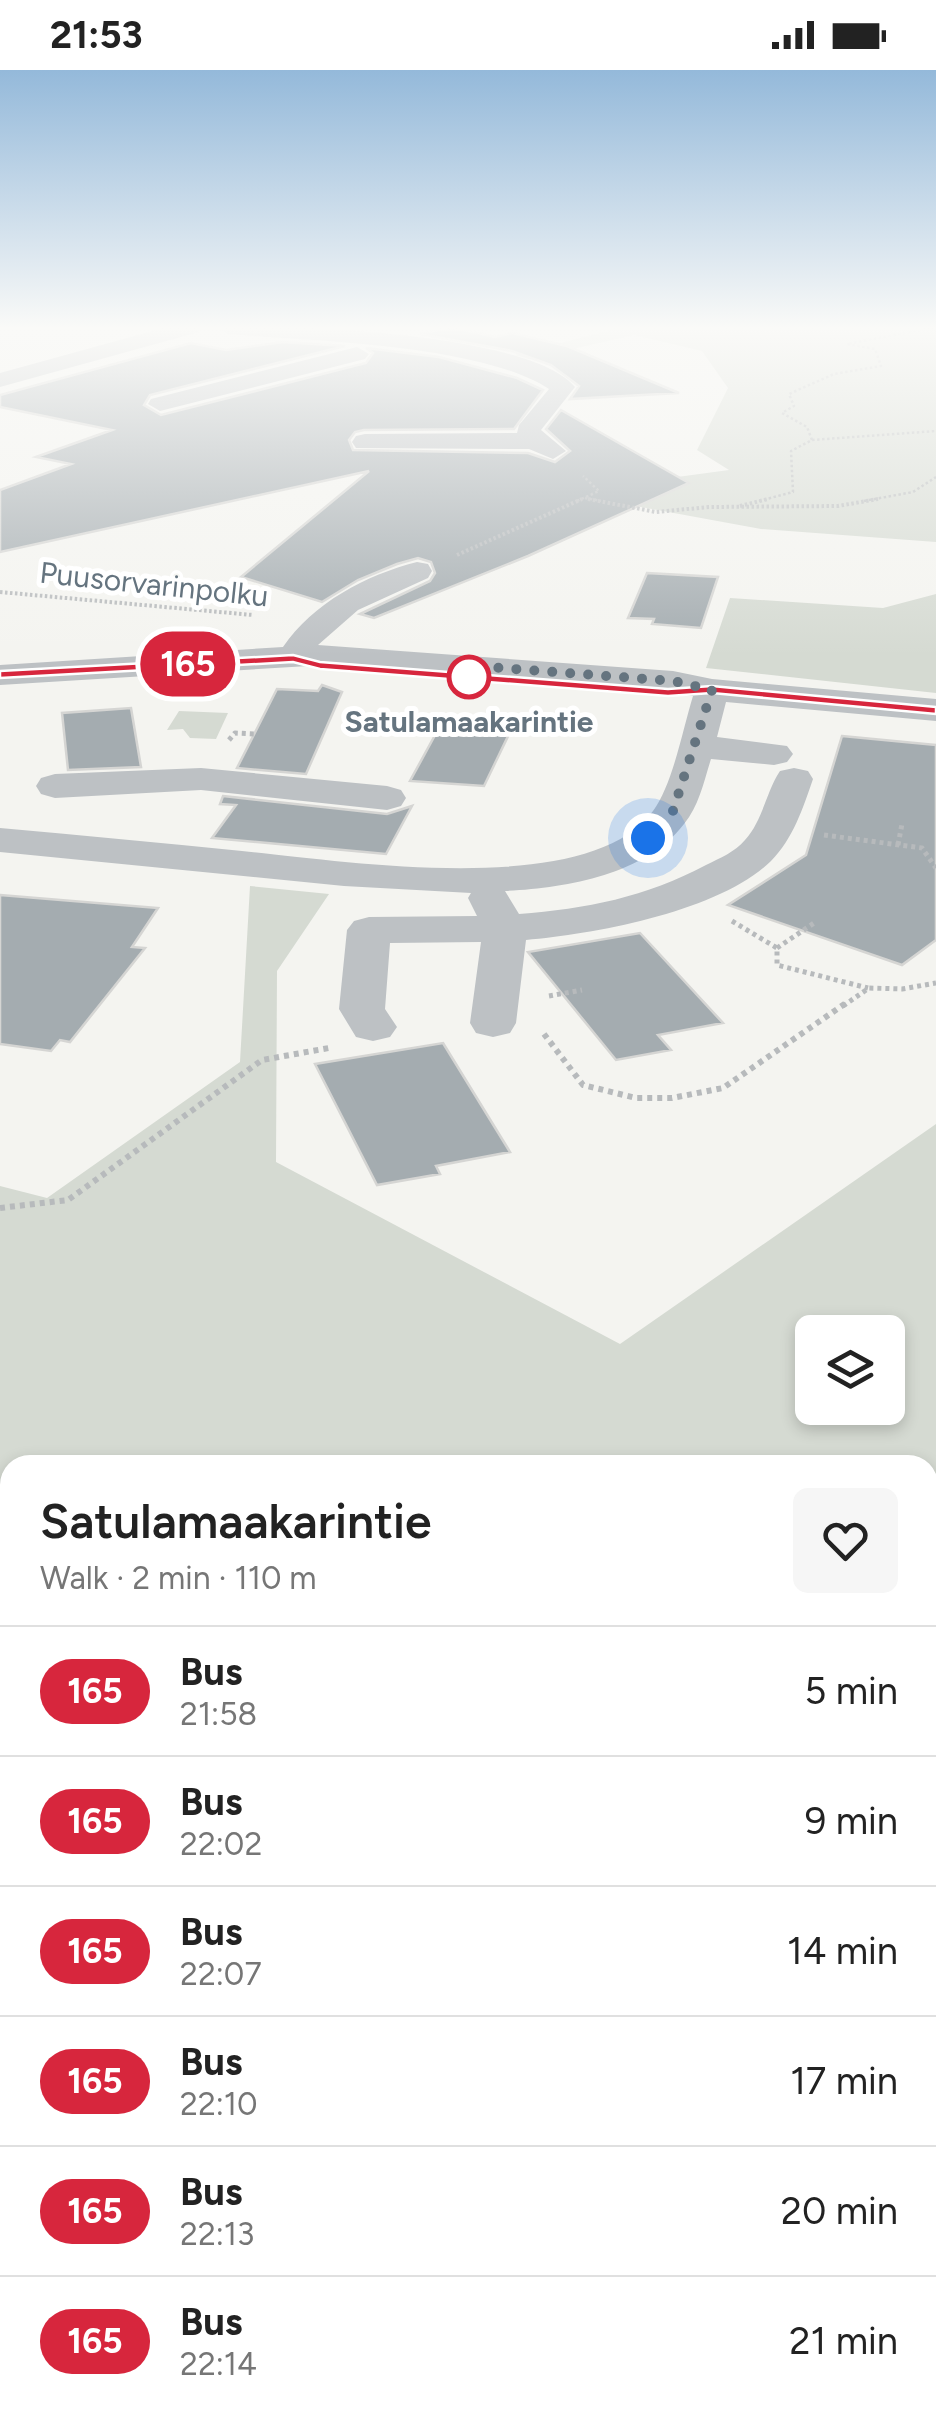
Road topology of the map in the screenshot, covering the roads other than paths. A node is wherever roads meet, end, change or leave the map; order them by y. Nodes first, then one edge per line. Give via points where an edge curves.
1 (535, 437) edge
2 (365, 442) dead end
3 (417, 571) road end
4 (293, 658) junction
5 (0, 675) edge
6 (712, 690) junction
7 (936, 710) edge
8 (695, 746) junction
9 (54, 786) dead end
10 (387, 798) dead end
11 (0, 840) edge
12 (486, 881) junction
13 (504, 929) junction
14 (494, 1024) dead end
15 (353, 1037) road end

1 - 2 street via 544,446
3 - 4 street via 332,610
4 - 5 street
4 - 6 street via 320,666
6 - 7 street
6 - 8 street
8 - 12 street via 671,817 648,838 569,871
8 - 13 street via 784,766 771,828 756,854 687,892 624,912
9 - 10 street via 201,779
11 - 12 street
12 - 13 street
13 - 14 street
13 - 15 street via 370,930

